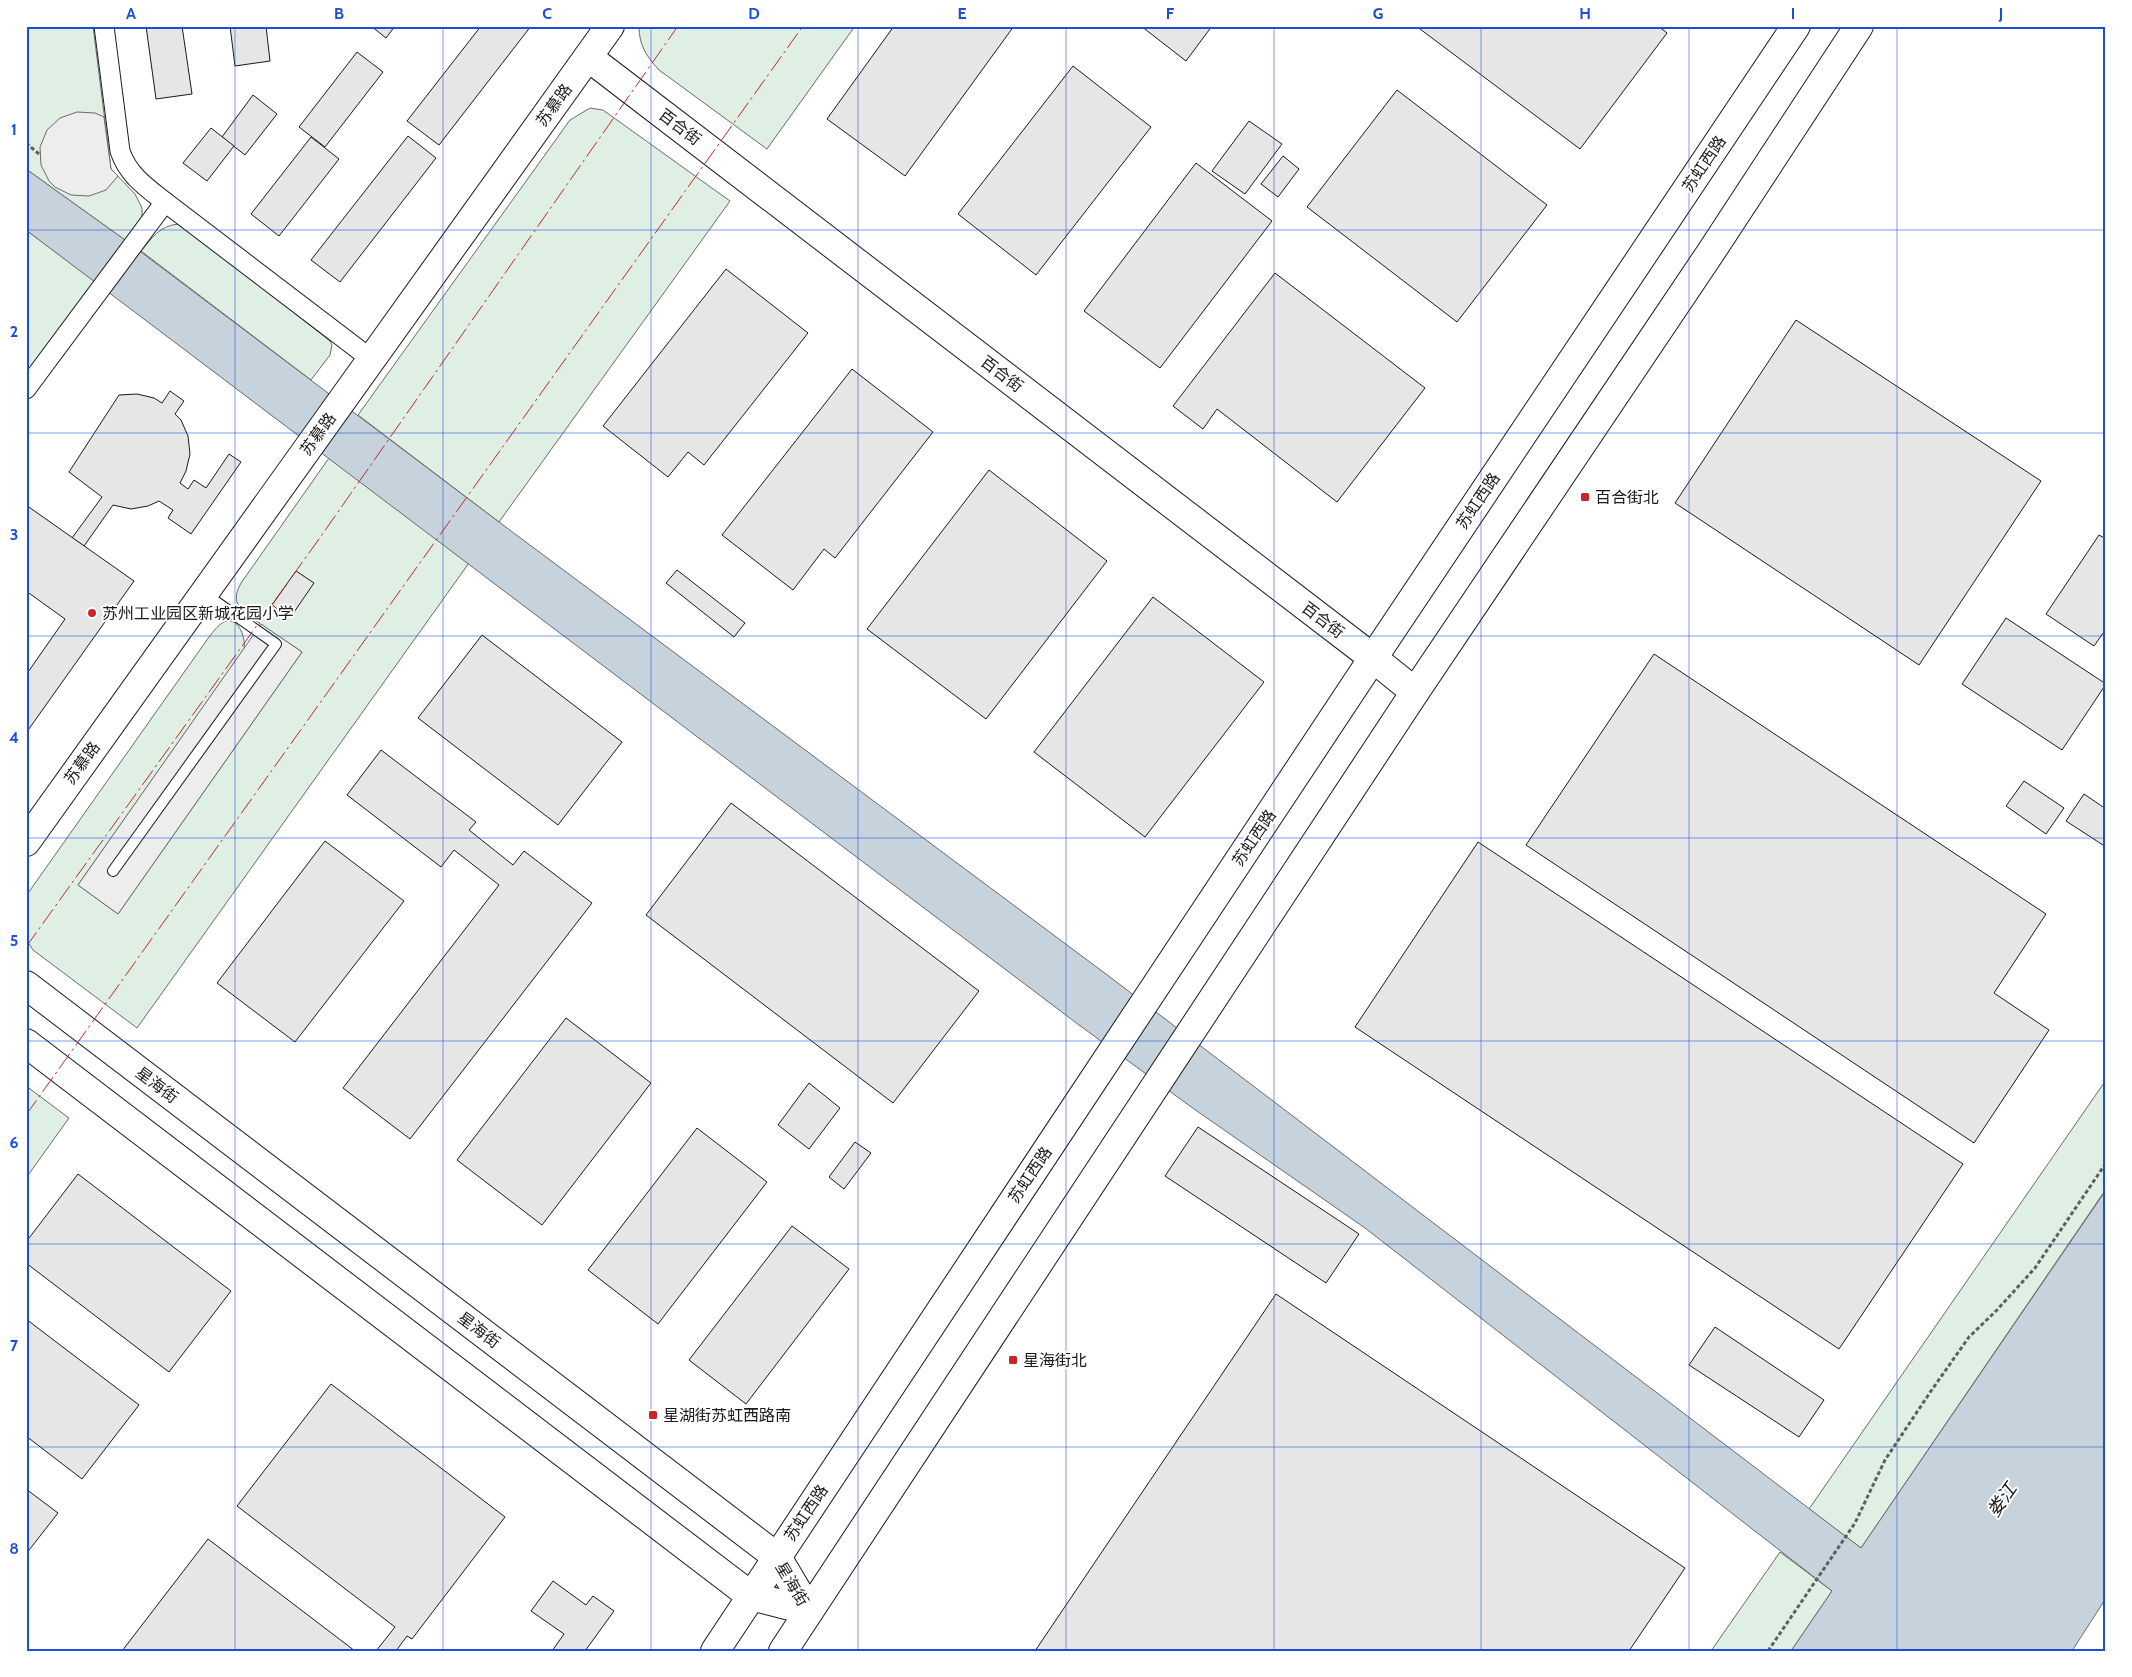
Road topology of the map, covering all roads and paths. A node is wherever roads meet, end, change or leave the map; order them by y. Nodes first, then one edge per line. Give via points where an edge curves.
1 (104, 26) edge
2 (610, 26) edge
3 (1796, 26) edge
4 (1859, 26) edge
5 (588, 56) junction
6 (26, 143) edge
7 (39, 154) dead end
8 (165, 202) junction
9 (372, 360) junction
10 (26, 389) edge
11 (204, 593) junction
12 (1373, 658) junction
13 (1415, 692) junction
14 (26, 842) edge
15 (112, 871) dead end
16 (26, 985) edge
17 (26, 1043) edge
18 (2106, 1164) edge
19 (777, 1557) junction
20 (751, 1596) junction
21 (809, 1611) junction
22 (715, 1651) edge
23 (783, 1651) edge
24 (1768, 1651) edge

1 - 8 street via 122,157 135,178
2 - 5 main road, 苏慕路
3 - 12 main road, 苏虹西路
4 - 13 main road
5 - 9 main road, 苏慕路
5 - 12 main road, 百合街
6 - 7 path
8 - 9 street
8 - 10 street
9 - 11 main road, 苏慕路
11 - 14 main road, 苏慕路
11 - 15 lane via 276,644
12 - 13 main road, 百合街
12 - 19 main road, 苏虹西路
13 - 21 main road
16 - 19 main road, 星海街
17 - 20 main road, 星海街
18 - 24 path via 2035,1268 1969,1337 1931,1391 1885,1460 1855,1523
19 - 20 main road, 苏虹西路
19 - 21 main road, 星海街
20 - 21 main road, 星海街
20 - 22 main road, 苏虹西路
21 - 23 main road

